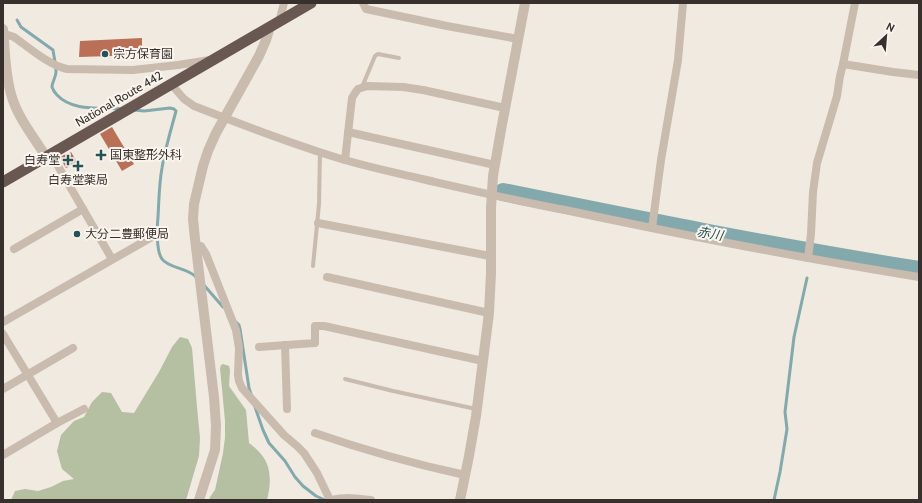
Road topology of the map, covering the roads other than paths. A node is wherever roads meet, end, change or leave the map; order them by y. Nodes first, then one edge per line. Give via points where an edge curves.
1 (284, 3) edge
2 (311, 3) edge
3 (363, 3) edge
4 (525, 3) edge
5 (683, 3) edge
6 (855, 3) edge
7 (274, 24) junction
8 (3, 32) edge
9 (518, 40) junction
10 (399, 58) dead end
11 (215, 59) junction
12 (843, 64) junction
13 (919, 75) edge
14 (171, 84) junction
15 (362, 87) junction
16 (505, 108) junction
17 (225, 117) junction
18 (348, 132) junction
19 (320, 152) junction
20 (49, 155) junction
21 (345, 160) junction
22 (495, 165) junction
23 (3, 182) edge
24 (491, 195) junction
25 (83, 209) junction
26 (318, 222) junction
27 (652, 228) junction
28 (152, 237) dead end
29 (195, 246) junction
30 (14, 250) dead end
31 (490, 256) junction
32 (808, 258) junction
33 (112, 259) junction
34 (313, 266) dead end
35 (327, 277) dead end
36 (919, 277) edge
37 (489, 312) junction
38 (3, 322) edge
39 (3, 334) edge
40 (285, 345) junction
41 (259, 347) dead end
42 (73, 348) dead end
43 (483, 361) junction
44 (27, 375) junction
45 (345, 378) dead end
46 (3, 389) edge
47 (84, 409) dead end
48 (287, 409) dead end
49 (477, 409) junction
50 (57, 423) junction
51 (315, 433) dead end
52 (3, 455) edge
53 (465, 475) junction
54 (199, 500) edge
55 (330, 500) edge
56 (371, 500) edge
57 (460, 500) edge

1 - 7 street
2 - 7 highway, National Route 442
3 - 9 street via 366,9
4 - 9 street
5 - 27 street via 678,60
6 - 12 street
7 - 11 highway, National Route 442
7 - 17 street
8 - 11 street via 51,63 67,69 134,70
8 - 20 street via 11,96 24,122
9 - 16 street
10 - 15 lane via 378,54 375,56
11 - 14 highway, National Route 442
12 - 13 street
12 - 32 street via 837,96 817,163
14 - 17 street via 194,106
14 - 20 highway, National Route 442
15 - 16 street via 403,87
15 - 18 street via 352,98
16 - 22 street
17 - 19 street
17 - 29 street via 208,151 196,195 193,219
18 - 21 street
18 - 22 street
19 - 21 street
19 - 26 lane
20 - 23 highway, National Route 442
20 - 25 street
21 - 24 street
22 - 24 street
24 - 27 street
24 - 31 street
25 - 30 street
25 - 33 street
26 - 31 street
26 - 34 lane
27 - 32 street
28 - 33 street
29 - 54 street via 216,426 214,450
29 - 55 street via 201,246 206,254 236,330 239,348 238,375 242,388 284,435 304,453
31 - 37 street
32 - 36 street
33 - 38 street
35 - 37 street
37 - 43 street
39 - 44 street
40 - 41 street
40 - 43 street via 314,343 315,326 324,326
40 - 48 street
42 - 44 street
43 - 49 street
44 - 46 street
44 - 50 street
45 - 49 lane
47 - 50 street
49 - 53 street
50 - 52 street
51 - 53 street via 408,462
53 - 57 street
55 - 56 street

